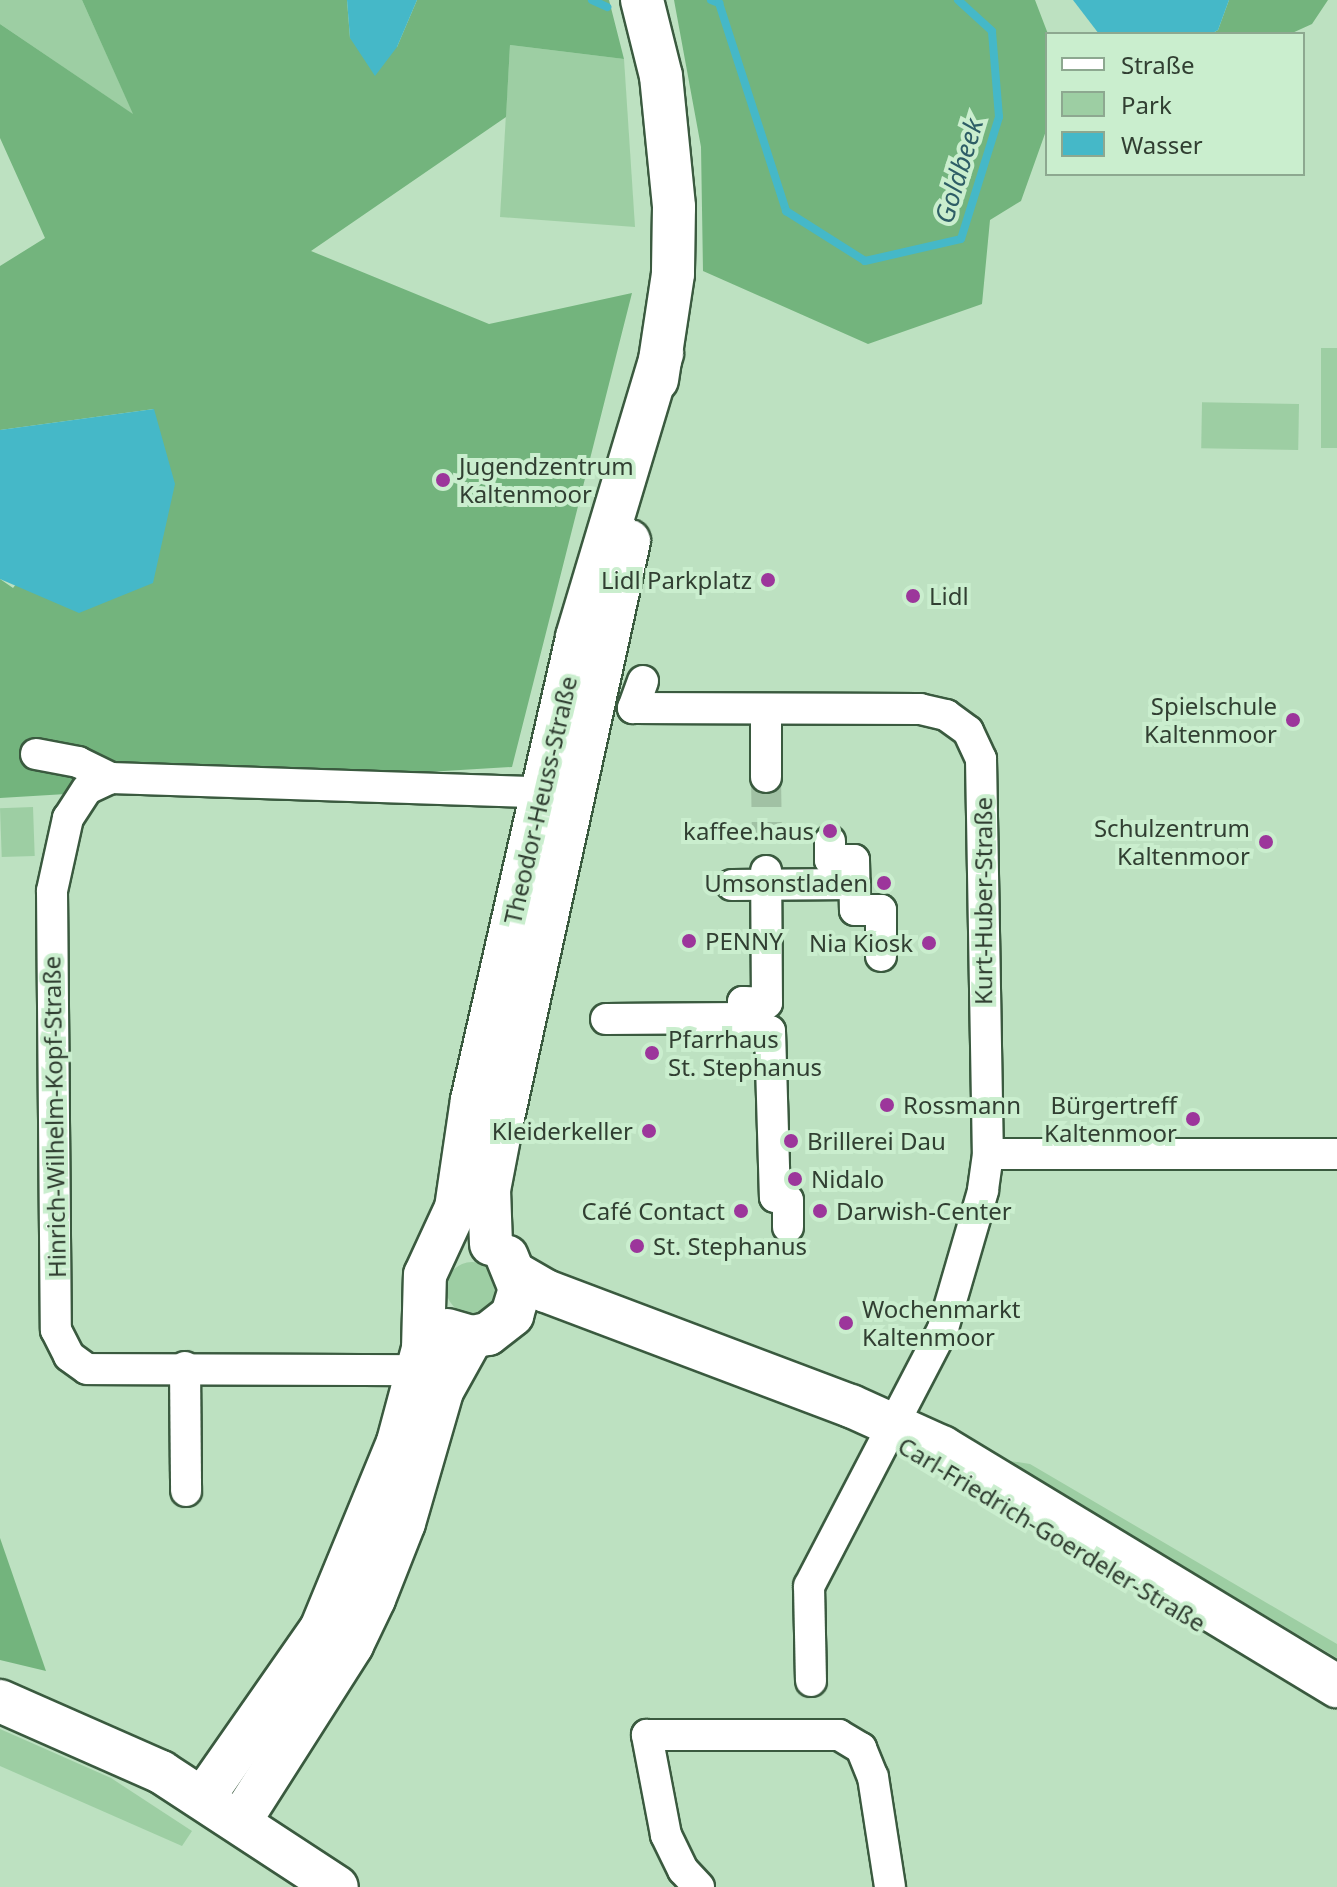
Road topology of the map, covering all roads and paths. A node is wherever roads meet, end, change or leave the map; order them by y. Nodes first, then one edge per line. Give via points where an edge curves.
1 (642, 0) edge
2 (643, 681) dead end
3 (766, 709) junction
4 (36, 754) dead end
5 (766, 777) tunnel mouth
6 (111, 778) junction
7 (558, 793) junction
8 (830, 841) dead end
9 (766, 878) junction
10 (855, 884) junction
11 (732, 885) dead end
12 (881, 956) dead end
13 (743, 1018) junction
14 (606, 1019) dead end
15 (988, 1154) junction
16 (1337, 1154) edge
17 (788, 1227) dead end
18 (491, 1244) junction
19 (439, 1253) junction
20 (518, 1275) junction
21 (425, 1301) junction
22 (487, 1331) junction
23 (649, 1333) junction
24 (185, 1367) junction
25 (418, 1370) junction
26 (890, 1431) junction
27 (186, 1491) dead end
28 (811, 1681) dead end
29 (1337, 1686) edge
30 (1337, 1698) edge
31 (0, 1701) edge
32 (203, 1798) junction
33 (240, 1821) junction
34 (337, 1887) edge
35 (699, 1887) edge
36 (890, 1887) edge

1 - 7 main road, Theodor-Heuss-Straße via 661,76 674,207 673,274 662,353 596,565
2 - 3 street, Kurt-Huber-Straße via 633,708
3 - 5 street
3 - 15 street, Kurt-Huber-Straße via 920,709 946,715 968,731 981,759 983,801
4 - 6 street via 78,762
6 - 7 street
6 - 24 street, Hinrich-Wilhelm-Kopf-Straße via 87,789 68,818 52,891 56,1330 69,1356 87,1369
7 - 18 main road, Theodor-Heuss-Straße via 492,1176
7 - 19 main road, Theodor-Heuss-Straße via 472,1100 456,1208
8 - 10 street via 830,860 854,860
9 - 10 street
9 - 11 street
9 - 13 street via 767,1003 743,1002
10 - 12 street via 855,910 881,910
13 - 14 street
13 - 17 street via 770,1031 775,1197 788,1200
15 - 16 street
15 - 26 street, Kurt-Huber-Straße via 958,1290
18 - 19 main road via 455,1243
18 - 20 main road
19 - 21 main road, Theodor-Heuss-Straße via 425,1275
20 - 22 main road via 518,1303
20 - 23 main road, Carl-Friedrich-Goerdeler-Straße
21 - 22 main road via 442,1327
21 - 25 main road, Theodor-Heuss-Straße
22 - 23 main road, Carl-Friedrich-Goerdeler-Straße via 540,1320
22 - 33 main road via 442,1391 404,1523 352,1645
23 - 26 main road, Carl-Friedrich-Goerdeler-Straße via 765,1374
24 - 25 street, Hinrich-Wilhelm-Kopf-Straße
24 - 27 street
25 - 32 main road, Theodor-Heuss-Straße via 373,1513 321,1629
26 - 28 street, Kurt-Huber-Straße via 809,1586
26 - 29 main road, Carl-Friedrich-Goerdeler-Straße via 942,1447
26 - 30 main road, Carl-Friedrich-Goerdeler-Straße
31 - 32 main road via 111,1746
32 - 33 main road
33 - 34 main road
35 - 36 street via 683,1870 666,1835 647,1735 839,1735 850,1741 861,1748 873,1777

